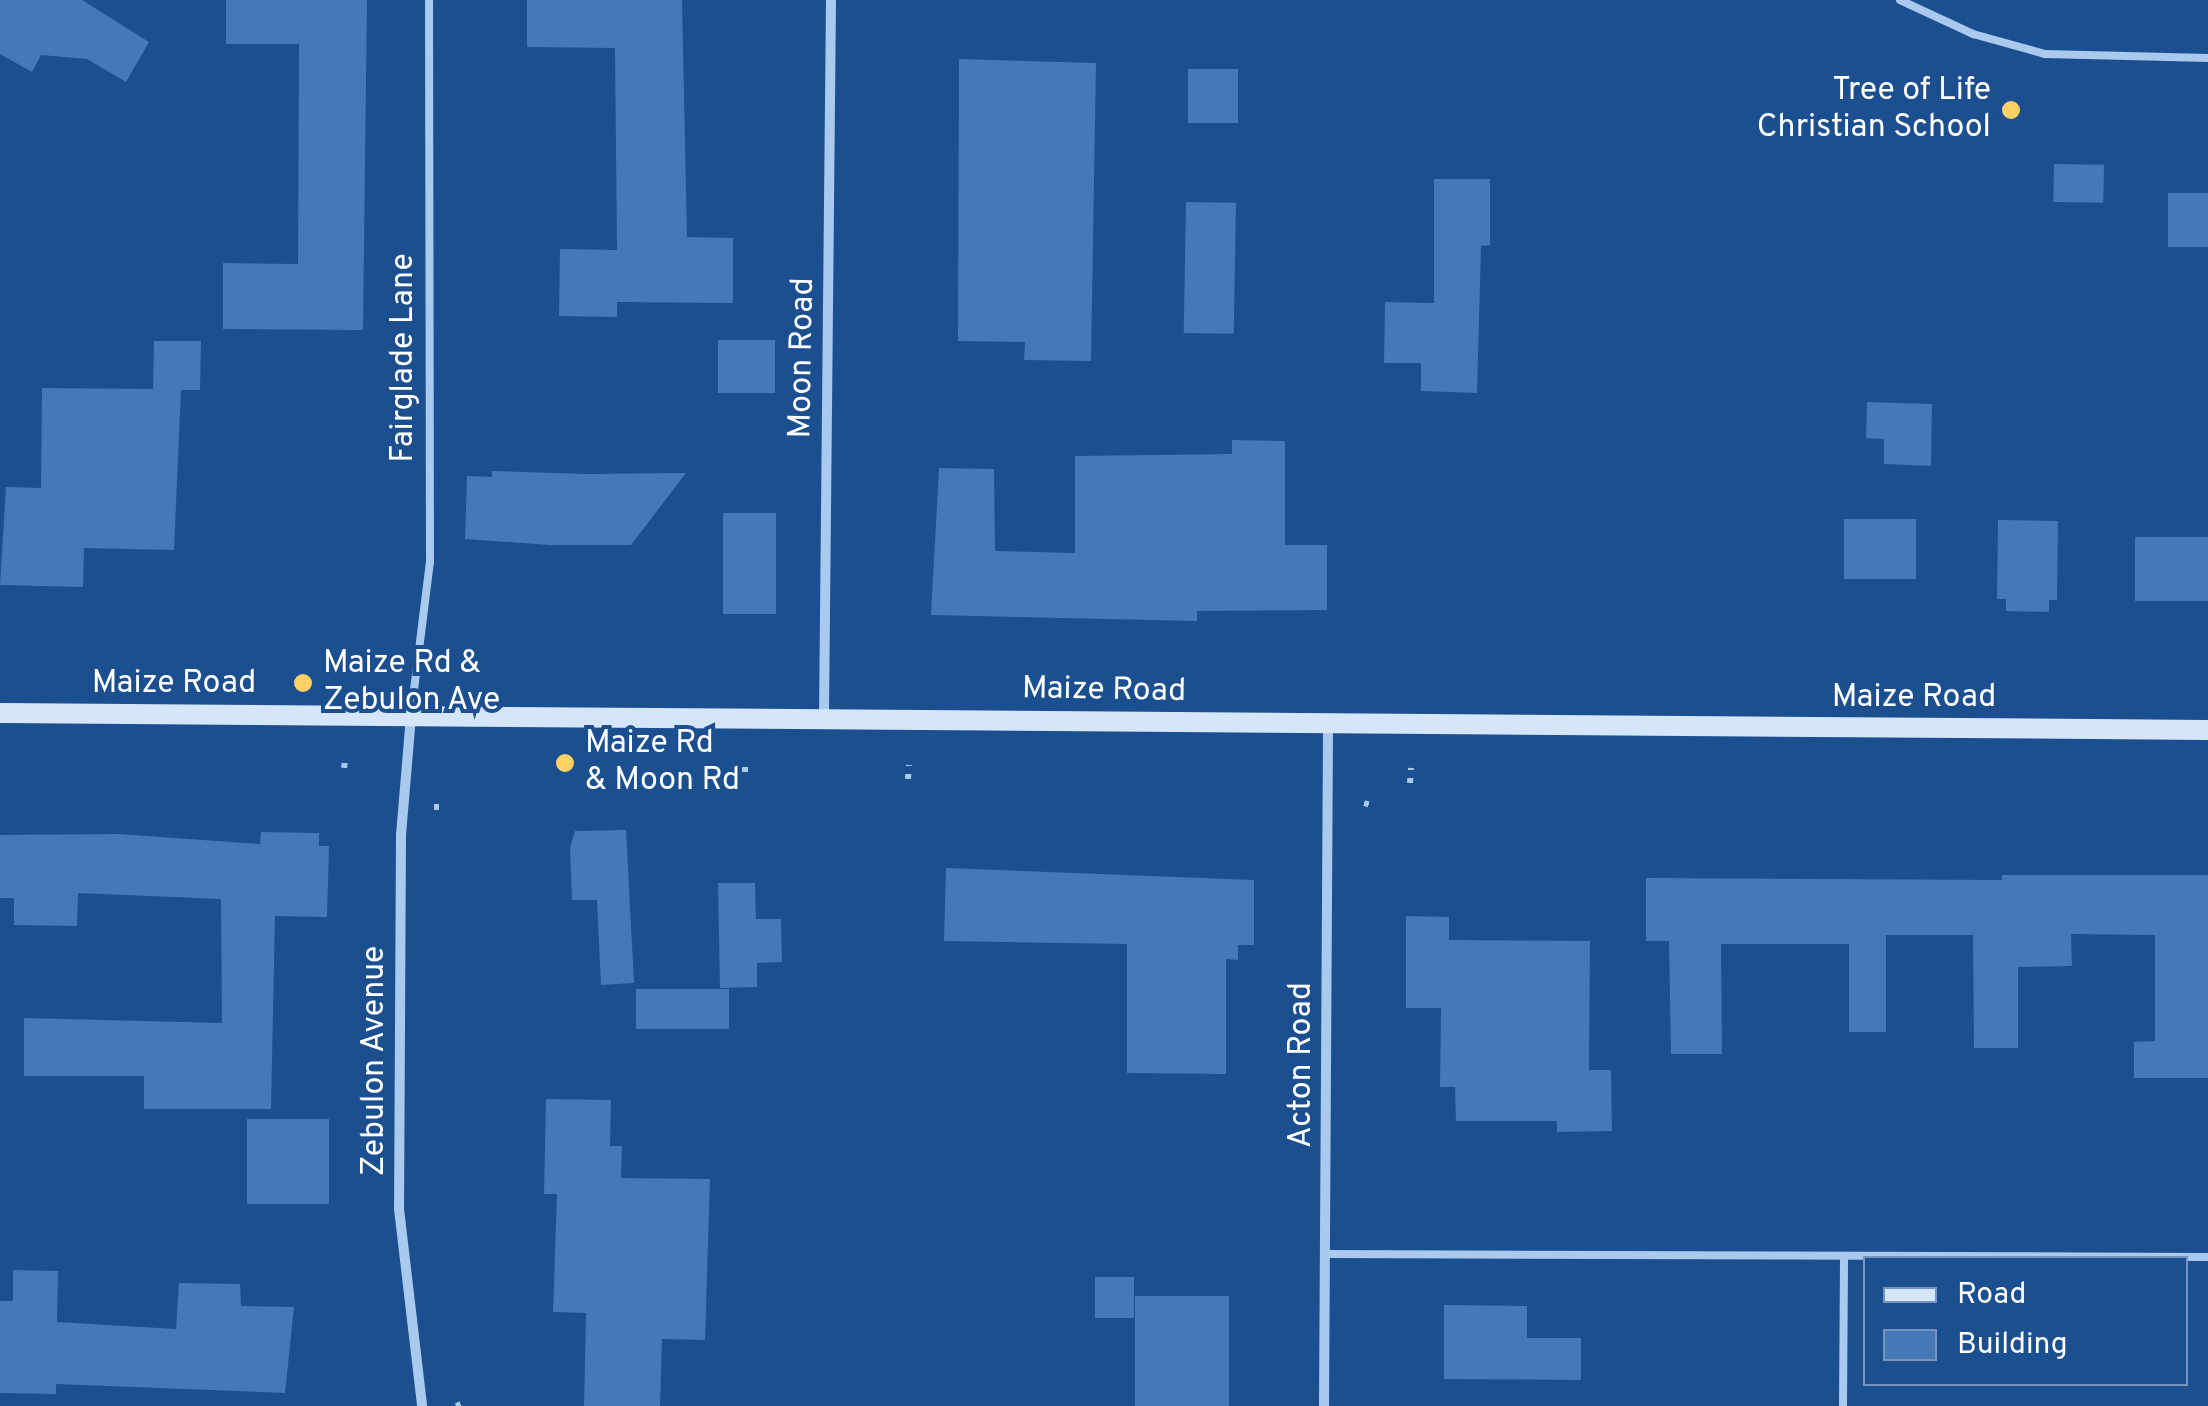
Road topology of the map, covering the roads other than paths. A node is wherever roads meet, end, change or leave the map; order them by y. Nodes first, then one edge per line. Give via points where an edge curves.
1 (429, 0) edge
2 (831, 0) edge
3 (1900, 0) edge
4 (2208, 58) edge
5 (0, 713) edge
6 (411, 715) junction
7 (824, 716) junction
8 (1328, 724) junction
9 (2208, 730) edge
10 (1326, 1254) junction
11 (1844, 1256) junction
12 (1863, 1256) edge
13 (422, 1406) edge
14 (1324, 1406) edge
15 (1843, 1406) edge

1 - 6 lane, Fairglade Lane via 430,562
2 - 7 street, Moon Road
3 - 4 lane via 1973,34 2045,54
5 - 6 street, Maize Road
6 - 7 street, Maize Road
6 - 13 street, Zebulon Avenue via 401,835 399,1209
7 - 8 street, Maize Road
8 - 9 street, Maize Road
8 - 10 street, Acton Road
10 - 11 lane
10 - 14 street, Acton Road
11 - 12 lane
11 - 15 lane

